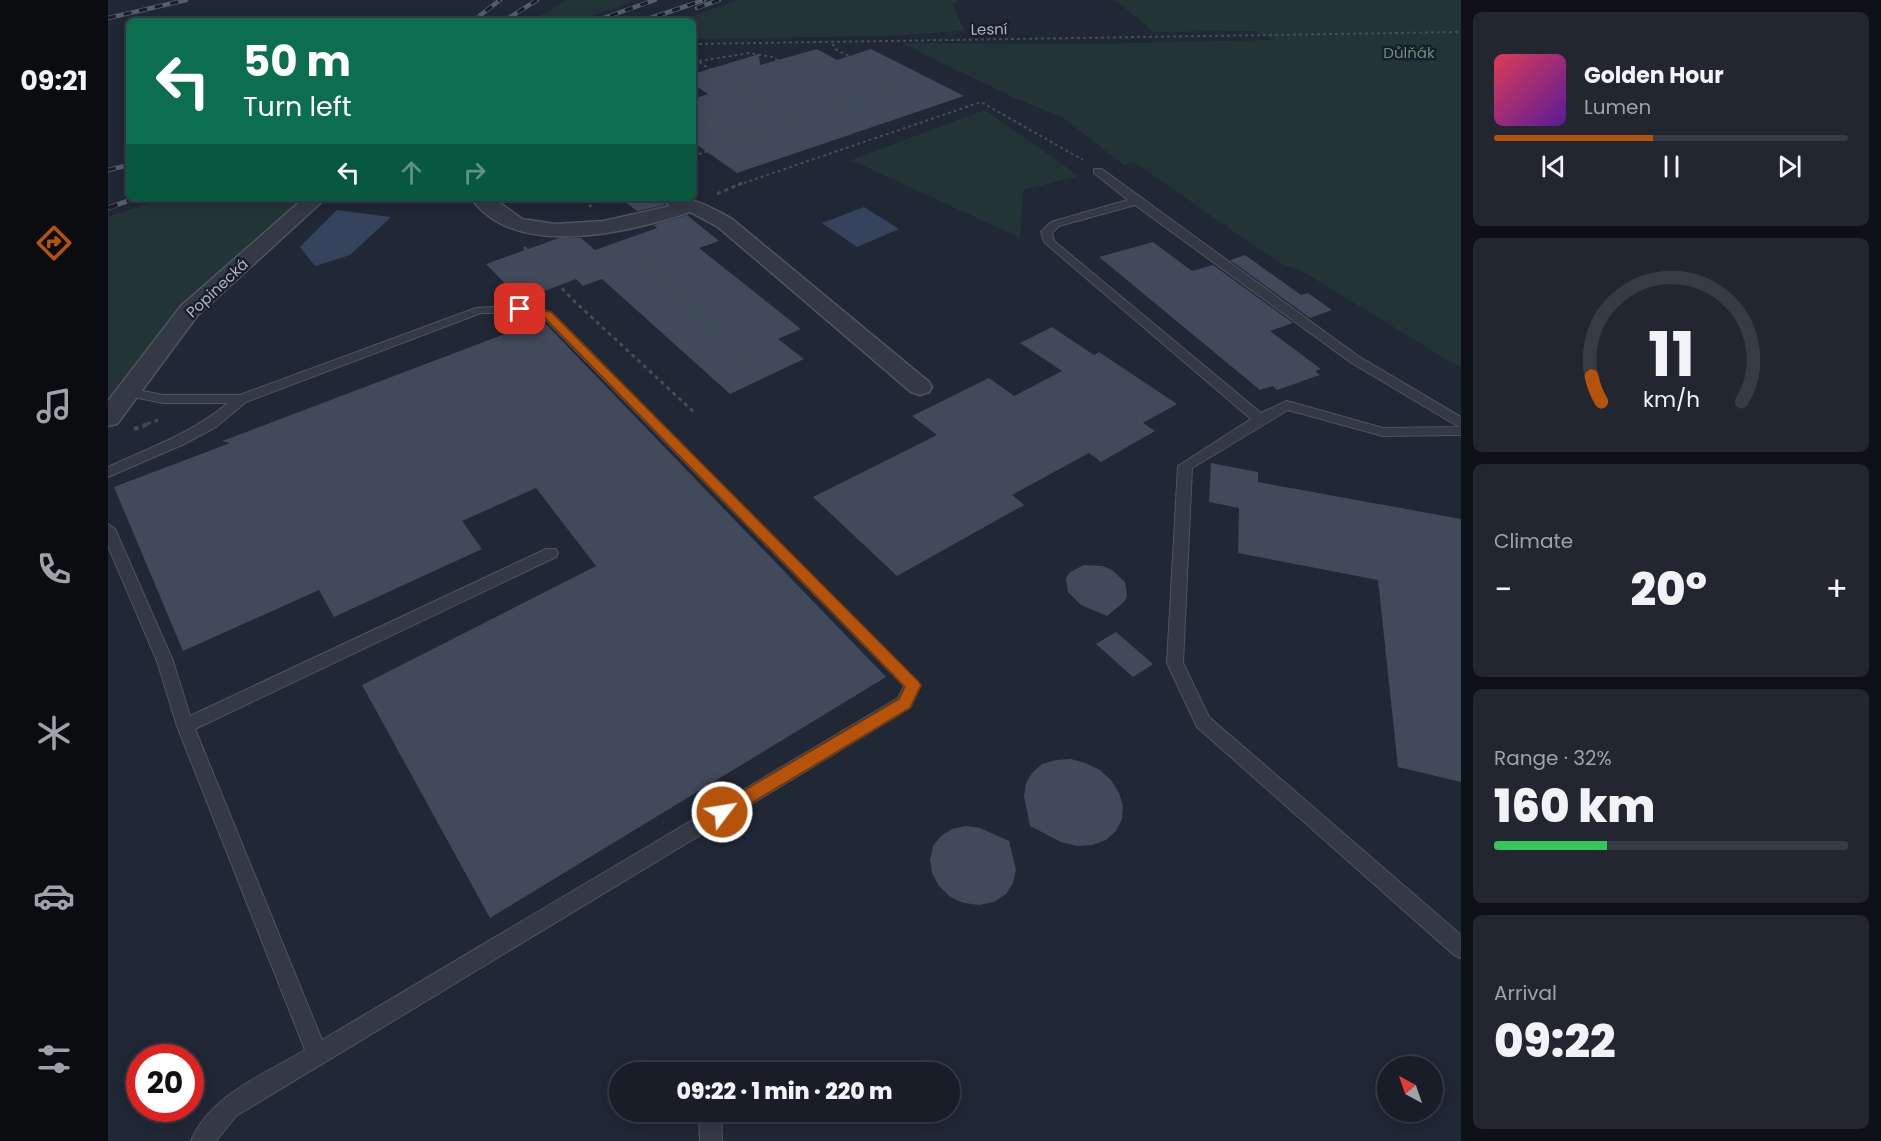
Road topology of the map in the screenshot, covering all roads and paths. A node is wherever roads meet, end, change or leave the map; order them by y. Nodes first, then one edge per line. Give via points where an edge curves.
1 (1461, 32) edge
2 (832, 42) junction
3 (696, 44) edge
4 (699, 62) joint
5 (852, 104) junction
6 (696, 112) edge
7 (795, 121) junction
8 (738, 141) junction
9 (696, 155) edge
10 (1098, 171) joint
11 (313, 201) edge
12 (484, 201) edge
13 (587, 201) edge
14 (675, 201) edge
15 (1136, 201) junction
16 (692, 205) junction
17 (523, 225) junction
18 (604, 227) junction
19 (760, 368) dead end
20 (920, 387) dead end
21 (128, 392) junction
22 (240, 399) junction
23 (696, 414) dead end
24 (108, 418) edge
25 (1260, 419) junction
26 (1461, 423) edge
27 (1461, 431) edge
28 (108, 472) edge
29 (108, 529) edge
30 (551, 553) dead end
31 (184, 726) junction
32 (1461, 948) edge
33 (317, 1054) junction
34 (710, 1122) edge
35 (202, 1141) edge
36 (711, 1141) edge

1 - 2 path, Lesní
2 - 3 path, Lesní
2 - 5 path via 835,49 890,79 895,86 889,92
4 - 5 path via 750,53 771,57
4 - 7 path
5 - 7 path
6 - 8 path
7 - 8 path
8 - 9 path
10 - 15 lane
10 - 16 path via 1077,155 981,102 747,181
11 - 21 street, Popinecká via 189,311
12 - 17 street via 514,223
13 - 18 path
14 - 16 street
15 - 25 lane via 1055,224 1046,232 1049,242
15 - 26 lane via 1354,359
16 - 18 street
16 - 20 street via 726,223
17 - 18 street
17 - 23 path via 523,246 572,299
18 - 19 path via 611,238
21 - 22 lane via 163,399
21 - 24 street, Popinecká
22 - 28 lane via 211,424
22 - 33 lane via 480,310 520,309 547,314 913,685 904,703
25 - 27 lane via 1287,405 1383,432
25 - 32 lane via 1185,466 1175,663 1203,722
29 - 31 lane via 165,661
30 - 31 lane
31 - 33 lane
33 - 35 lane via 228,1108
34 - 36 lane

